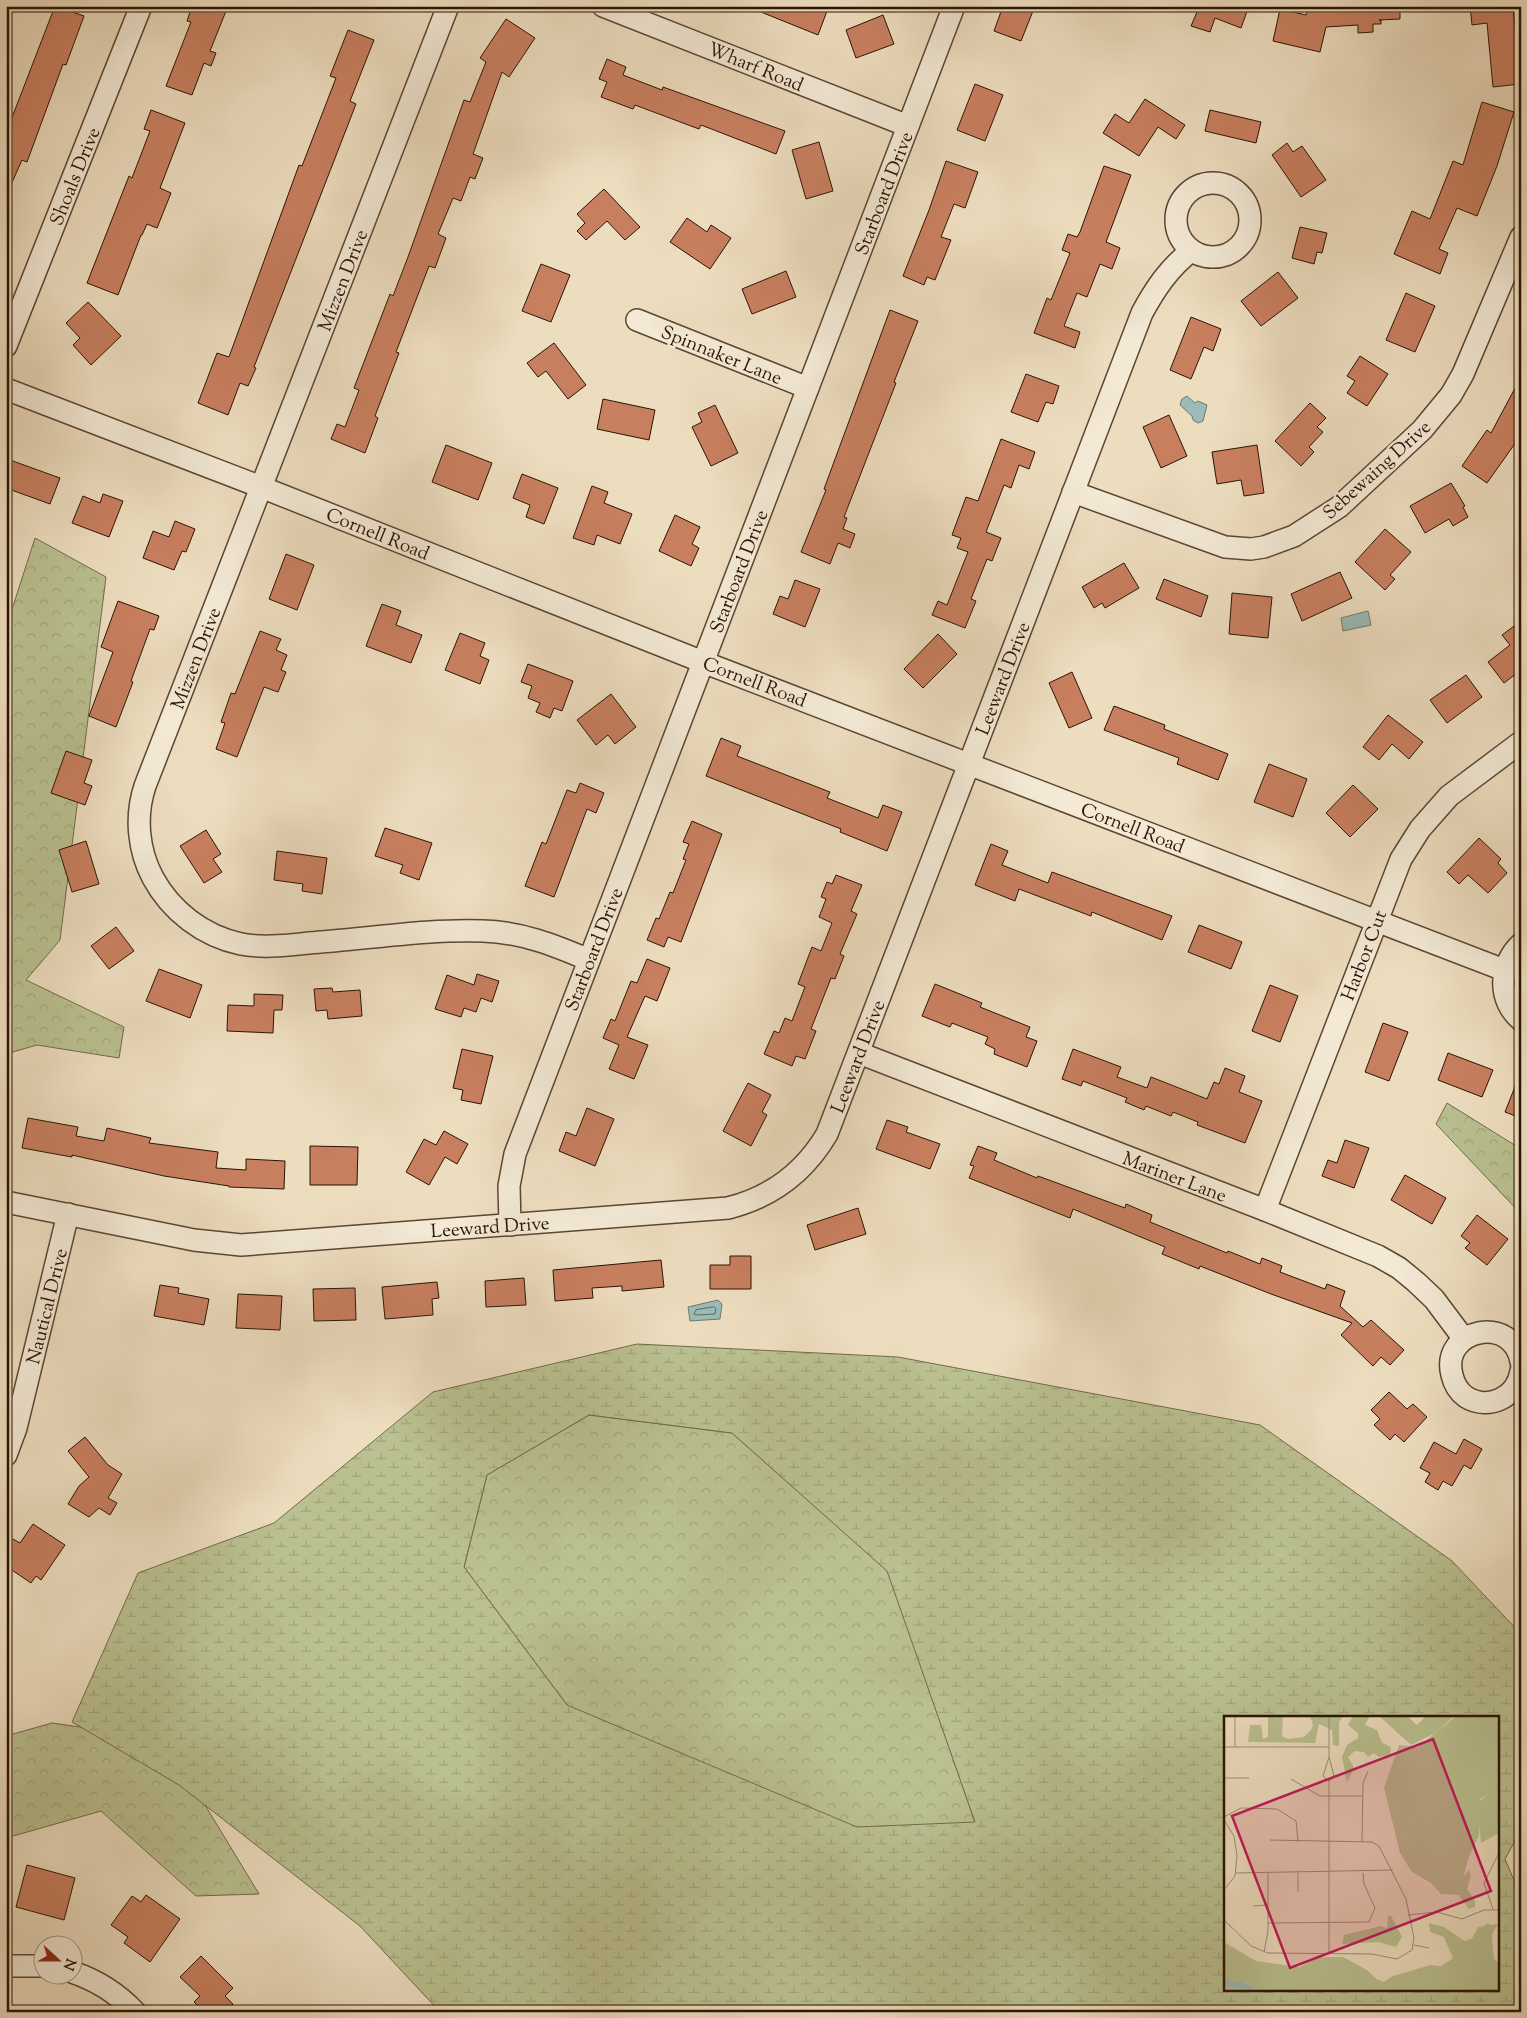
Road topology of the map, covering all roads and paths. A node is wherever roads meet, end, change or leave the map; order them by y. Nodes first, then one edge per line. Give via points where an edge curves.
1 (141, 6) edge
2 (448, 6) edge
3 (603, 6) edge
4 (954, 6) edge
5 (625, 10) edge
6 (908, 126) junction
7 (1521, 236) edge
8 (1191, 251) dead end
9 (637, 320) dead end
10 (6, 346) edge
11 (808, 388) junction
12 (6, 389) edge
13 (261, 487) junction
14 (1073, 492) junction
15 (703, 662) junction
16 (1521, 742) edge
17 (969, 764) junction
18 (1376, 920) junction
19 (1521, 944) edge
20 (589, 960) junction
21 (1504, 970) junction
22 (1521, 1020) edge
23 (859, 1053) junction
24 (6, 1202) edge
25 (1265, 1210) junction
26 (68, 1214) junction
27 (510, 1225) junction
28 (1464, 1339) junction
29 (1521, 1362) edge
30 (1521, 1371) edge
31 (6, 1455) edge
32 (6, 1966) edge
33 (32, 1966) edge
34 (82, 1976) edge
35 (135, 2012) edge

1 - 10 street, Shoals Drive
2 - 13 street, Mizzen Drive
3 - 5 street, Wharf Road
4 - 6 street, Starboard Drive
5 - 6 street, Wharf Road
6 - 11 street, Starboard Drive
7 - 14 street, Sebewaing Drive via 1463,374 1446,401 1422,430 1339,507 1294,536 1264,547 1225,547
8 - 14 street, Leeward Drive via 1158,285 1142,314
9 - 11 street, Spinnaker Lane
11 - 15 street, Starboard Drive
12 - 13 street, Cornell Road
13 - 15 street, Cornell Road
13 - 20 street, Mizzen Drive via 141,798 139,824 144,856 148,869 166,897 186,919 216,936 241,944 280,945 486,931 517,934
14 - 17 street, Leeward Drive
15 - 17 street, Cornell Road
15 - 20 street, Starboard Drive
16 - 18 street, Harbor Cut via 1449,796 1430,817 1401,859
17 - 18 street, Cornell Road
17 - 23 street, Leeward Drive
18 - 21 street, Cornell Road
18 - 25 street, Harbor Cut
19 - 21 street
20 - 27 street, Starboard Drive via 514,1154
21 - 22 street via 1503,984 1508,1004
23 - 25 street, Mariner Lane
23 - 27 street, Leeward Drive via 819,1148 788,1181 760,1198 728,1208
24 - 26 street
25 - 28 street, Mariner Lane via 1378,1256 1399,1268 1434,1300
26 - 27 street, Leeward Drive via 194,1240 241,1245
26 - 31 street, Nautical Drive via 16,1428
28 - 29 street via 1480,1332 1498,1334 1512,1343
28 - 30 street via 1453,1353 1450,1370 1457,1387 1470,1399 1487,1403 1504,1398 1516,1385
32 - 33 street
34 - 35 street via 114,1992

